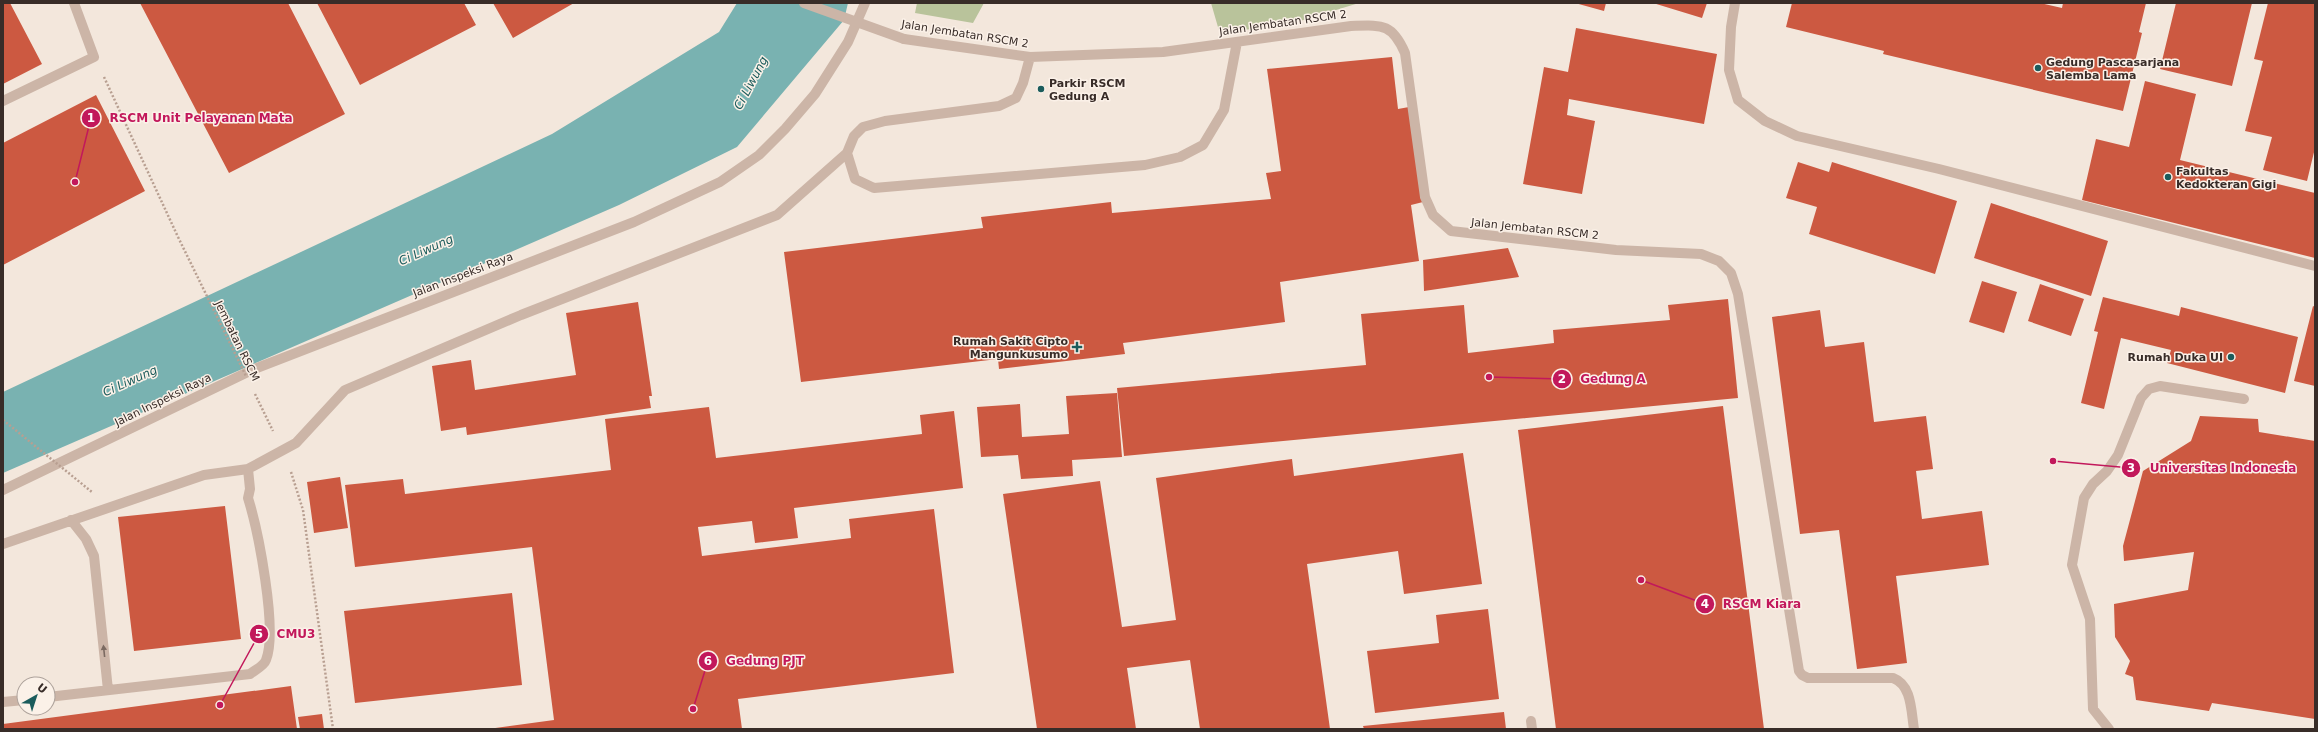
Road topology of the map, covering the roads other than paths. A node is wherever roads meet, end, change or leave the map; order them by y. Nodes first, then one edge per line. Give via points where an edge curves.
1 (74, 3) edge
2 (804, 3) edge
3 (865, 3) edge
4 (1735, 3) edge
5 (1237, 42) junction
6 (1030, 57) junction
7 (3, 101) edge
8 (847, 153) junction
9 (2315, 266) edge
10 (2244, 400) dead end
11 (248, 469) junction
12 (3, 490) edge
13 (71, 520) junction
14 (3, 544) edge
15 (108, 690) junction
16 (56, 696) edge
17 (16, 701) edge
18 (3, 702) edge
19 (1914, 729) edge
20 (2109, 729) edge

1 - 7 street via 94,57
2 - 6 street, Jalan Jembatan RSCM 2, bridge via 904,39
3 - 12 street, Jalan Inspeksi Raya via 848,42 815,94 759,155 720,182 634,222 252,370
4 - 9 street via 1729,70 1738,100 1765,121 1797,136 1939,169
5 - 6 street, Jalan Jembatan RSCM 2 via 1163,52
5 - 8 street via 1224,110 1203,145 1180,157 1144,165 874,188 854,179
5 - 19 street, Jalan Jembatan RSCM 2 via 1351,26 1380,25 1390,29 1405,53 1425,197 1433,215 1450,231 1616,250 1701,254 1719,261 1731,273 1738,294 1800,671 1808,678 1893,678 1900,681 1906,688
6 - 8 street via 1016,98 999,106 885,121 863,128 854,136
8 - 11 street via 776,215 521,314 345,390 296,443
10 - 20 street via 2160,386 2149,389 2141,398 2118,455 2084,498 2072,565 2090,619 2093,709
11 - 13 street via 204,475
11 - 15 street via 248,498 267,586 270,647 266,662 250,674
13 - 14 street
15 -> 13 street via 94,556 86,539
15 - 16 street
17 - 18 street

